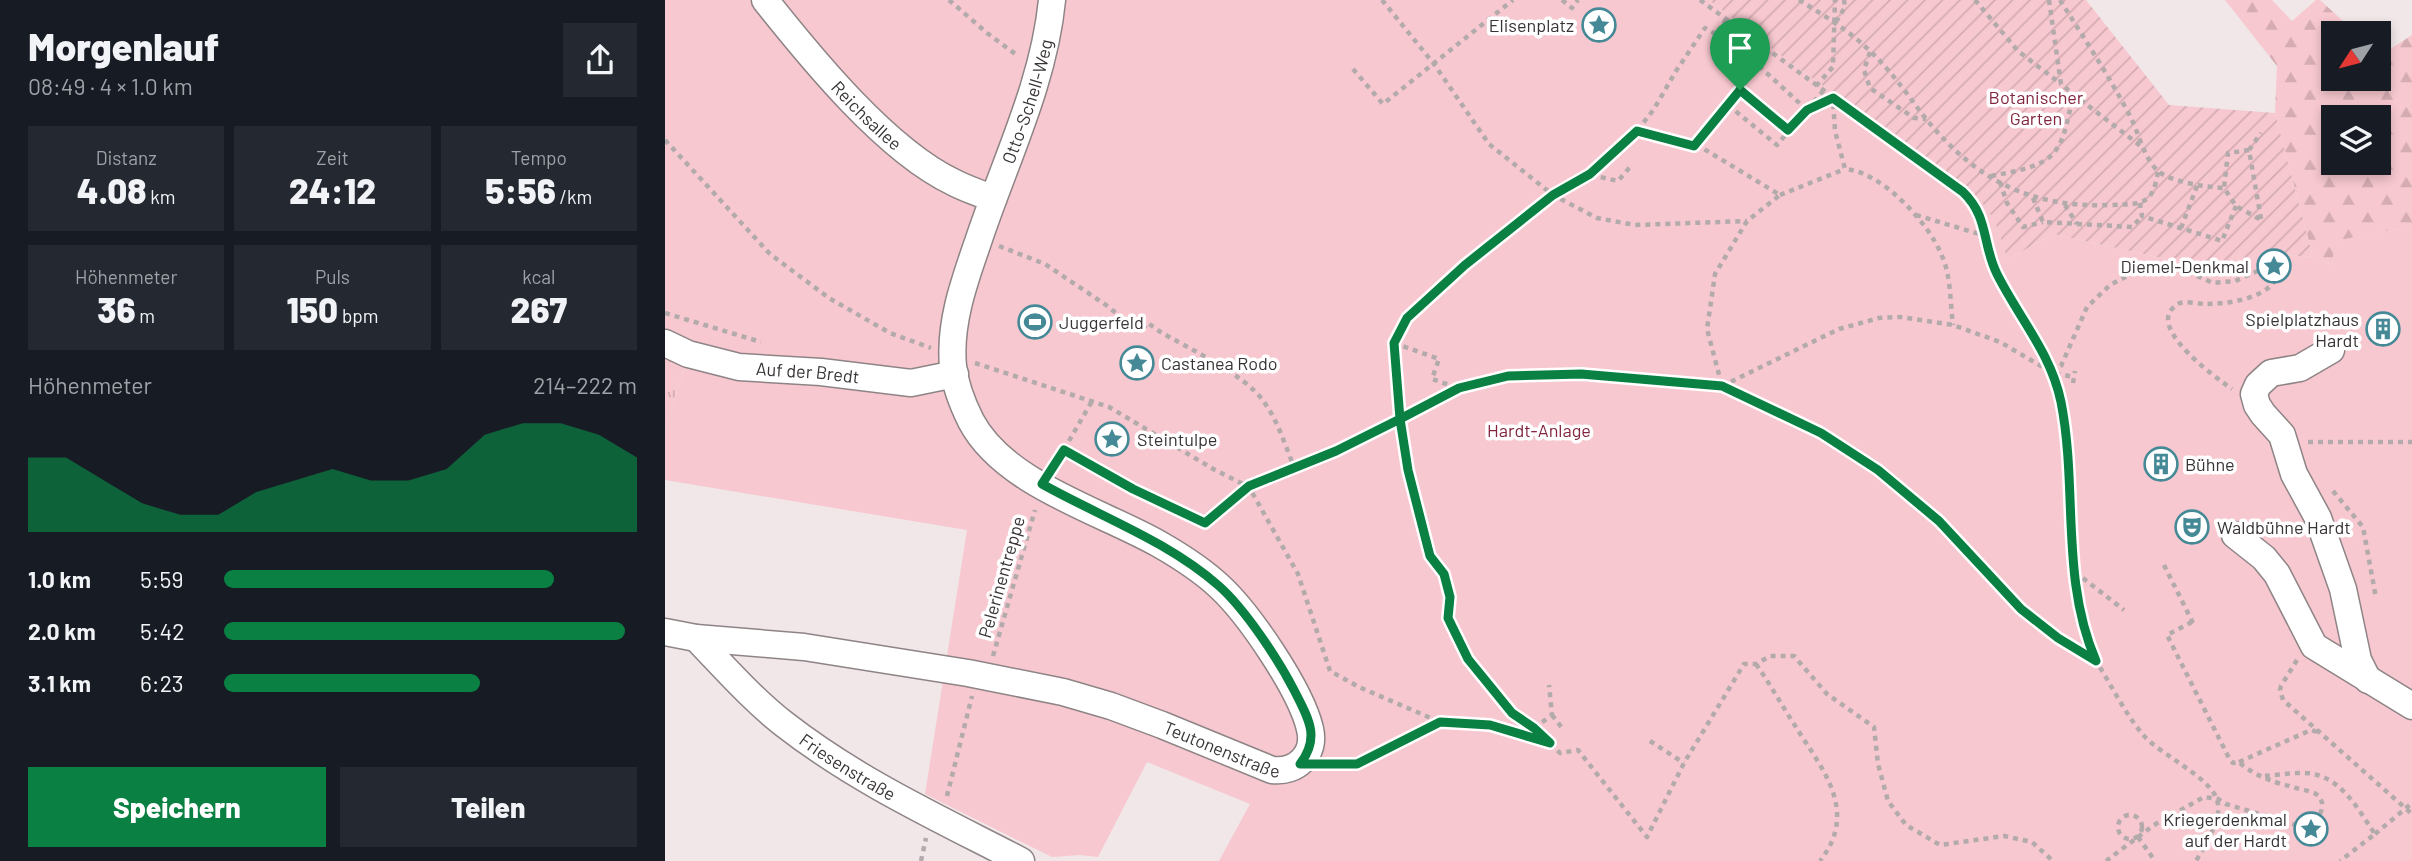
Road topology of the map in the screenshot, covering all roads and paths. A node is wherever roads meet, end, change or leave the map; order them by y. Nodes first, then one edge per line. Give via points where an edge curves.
1 (765, 0) edge
2 (949, 0) edge
3 (1052, 0) edge
4 (1382, 0) edge
5 (1513, 0) edge
6 (1562, 0) edge
7 (1579, 0) edge
8 (1700, 0) edge
9 (1799, 0) edge
10 (1835, 0) edge
11 (1844, 0) edge
12 (1975, 0) edge
13 (2049, 0) edge
14 (2060, 0) edge
15 (1726, 19) junction
16 (1836, 23) junction
17 (1871, 51) junction
18 (1770, 52) junction
19 (1434, 64) junction
20 (1759, 66) junction
21 (1353, 69) dead end
22 (1038, 71) junction
23 (2061, 84) junction
24 (1816, 86) junction
25 (1740, 90) junction
26 (1823, 91) junction
27 (2073, 94) junction
28 (1833, 98) junction
29 (1728, 105) junction
30 (1807, 110) junction
31 (1926, 119) junction
32 (1788, 130) junction
33 (1637, 131) junction
34 (2262, 132) dead end
35 (665, 140) edge
36 (1694, 146) junction
37 (2143, 148) junction
38 (2249, 150) junction
39 (1630, 167) dead end
40 (1845, 169) junction
41 (2158, 171) junction
42 (1590, 174) junction
43 (1991, 176) junction
44 (2000, 182) junction
45 (2197, 186) junction
46 (2224, 188) junction
47 (1553, 195) junction
48 (1780, 195) junction
49 (2032, 198) junction
50 (993, 199) junction
51 (2140, 202) junction
52 (2065, 205) junction
53 (2236, 205) junction
54 (1915, 215) junction
55 (2142, 216) junction
56 (1747, 221) junction
57 (2043, 222) junction
58 (2077, 225) junction
59 (2181, 228) junction
60 (1986, 236) junction
61 (979, 237) junction
62 (665, 313) edge
63 (1953, 325) junction
64 (665, 343) edge
65 (1394, 343) junction
66 (771, 345) dead end
67 (2331, 350) dead end
68 (954, 365) junction
69 (2053, 373) junction
70 (2074, 377) dead end
71 (1722, 386) junction
72 (1459, 388) junction
73 (1092, 401) junction
74 (2257, 405) junction
75 (1400, 419) junction
76 (2282, 435) junction
77 (2412, 442) edge
78 (1064, 450) junction
79 (1294, 467) junction
80 (1042, 484) junction
81 (1249, 486) junction
82 (2235, 535) dead end
83 (2164, 565) dead end
84 (2074, 572) junction
85 (2124, 610) dead end
86 (665, 632) edge
87 (697, 638) junction
88 (2314, 646) junction
89 (2096, 661) junction
90 (1756, 664) junction
91 (982, 676) junction
92 (2368, 680) junction
93 (1549, 685) dead end
94 (2412, 706) edge
95 (1552, 715) junction
96 (1440, 722) junction
97 (1534, 728) junction
98 (1562, 728) dead end
99 (2324, 734) junction
100 (1650, 741) dead end
101 (1550, 743) junction
102 (2239, 762) junction
103 (1684, 763) junction
104 (1300, 764) junction
105 (2265, 776) junction
106 (2218, 799) junction
107 (2412, 803) edge
108 (945, 805) dead end
109 (2412, 814) edge
110 (2317, 819) junction
111 (2299, 826) junction
112 (2375, 834) junction
113 (2138, 837) junction
114 (925, 843) dead end
115 (921, 861) edge
116 (1021, 861) edge
117 (1820, 861) edge
118 (2053, 861) edge
119 (2106, 861) edge
120 (2155, 861) edge
121 (2196, 861) edge
122 (2340, 861) edge

1 - 50 street, Reichsallee via 868,117 951,182
2 - 22 path
3 - 22 street, Otto-Schell-Weg
4 - 19 path
5 - 19 path
6 - 7 path via 1571,8
8 - 15 path
9 - 16 path
10 - 16 path
11 - 16 path
12 - 23 path via 2018,51
13 - 23 path
14 - 37 path via 2132,119
15 - 18 path
15 - 33 path via 1715,38 1705,28
16 - 17 path
16 - 24 path via 1833,67
17 - 31 path
17 - 31 path via 1864,70 1870,88 1914,118
18 - 20 path
18 - 24 path
19 - 21 path via 1383,104
19 - 47 path via 1489,144
20 - 25 path
20 - 30 path
22 - 50 street, Otto-Schell-Weg
23 - 27 path
24 - 26 path
25 - 29 path
25 - 32 path
26 - 28 path
26 - 30 path
27 - 37 path
27 - 43 path via 2066,134 2052,156 2035,167
28 - 30 path
28 - 40 path via 1835,131
28 - 60 path via 1963,192 1979,211
29 - 32 path via 1777,145
29 - 36 path
30 - 32 path
31 - 43 path via 1972,166
33 - 36 path
33 - 42 path
34 - 38 path
35 - 68 path via 770,254 829,298
36 - 48 path
37 - 41 path
38 - 46 path via 2228,153
38 - 53 path via 2261,220
39 - 42 path via 1618,181
40 - 48 path
40 - 54 path via 1878,184
41 - 45 path
41 - 51 path via 2155,191
42 - 47 path
43 - 44 path
44 - 49 path
44 - 57 path via 2023,227
45 - 46 path
45 - 59 path
46 - 53 path
47 - 56 path via 1597,218 1635,225
47 - 65 path via 1407,318
48 - 56 path
49 - 52 path
49 - 57 path
50 - 61 street, Teutonenstraße
51 - 52 path
51 - 55 path
52 - 58 path
53 - 59 path via 2222,241
54 - 60 path
54 - 63 path via 1944,258
55 - 58 path via 2132,227
55 - 59 path
56 - 71 path via 1715,274 1707,329
57 - 58 path
60 - 69 path via 1996,271
61 - 68 street, Teutonenstraße via 958,306
61 - 79 path via 1045,264 1140,332 1149,323 1237,377 1264,400
62 - 66 path
63 - 69 path via 2000,342
63 - 71 path via 1900,317 1861,322 1807,343
64 - 68 street, Auf der Bredt via 739,367 911,383
65 - 72 path via 1439,359 1432,379
65 - 75 path
67 - 74 street via 2300,368 2271,373 2255,389
68 - 73 path
68 - 80 street, Teutonenstraße via 960,395 986,442 1007,463
69 - 70 path
69 - 74 path via 2061,366 2087,307 2110,285 2133,273 2172,265 2213,283 2235,281 2262,267 2270,268 2275,280 2258,296 2210,304 2181,303 2174,306 2167,325 2176,340 2219,380
69 - 84 path via 2066,435
71 - 72 path via 1581,374 1508,376
71 - 89 path via 1821,433 1878,470 1939,521 2021,609
72 - 75 path
73 - 78 path, Pelerinentreppe
73 - 81 path
74 - 76 street
75 - 79 path
75 - 97 path via 1430,556 1444,574 1450,597 1448,618 1468,659 1512,713
76 - 77 path via 2301,442
76 - 92 street via 2343,589 2358,660
78 - 80 path, Pelerinentreppe
78 - 81 path via 1205,523
79 - 81 path
80 - 91 path, Pelerinentreppe
80 - 104 street, Teutonenstraße via 1158,544 1221,588 1267,645 1301,704 1313,739
81 - 96 path via 1298,574 1330,671
82 - 88 street via 2277,574
83 - 102 path via 2193,623 2167,635 2230,760
84 - 85 path
84 - 89 path via 2080,611
86 - 87 street, Teutonenstraße
87 - 91 street, Teutonenstraße via 803,647
87 - 116 street, Friesenstraße via 783,724 872,784
88 - 92 street
88 - 99 path via 2295,662 2280,690 2283,700
89 - 106 path via 2147,738 2210,785
90 - 103 path via 1744,664
90 - 117 path via 1834,791 1838,828
90 - 118 path via 1770,656 1794,656 1827,694 1874,727 1888,801 1906,825 1940,845 2004,836 2032,842
91 - 104 street, Teutonenstraße via 1111,706 1272,770
91 - 108 path, Pelerinentreppe
92 - 94 street
93 - 95 path
95 - 97 path
95 - 98 path
96 - 101 path via 1490,725
96 - 104 path via 1357,764
97 - 101 path
99 - 102 path via 2311,730
99 - 109 path
100 - 103 path
101 - 103 path via 1560,753 1578,750 1647,837
102 - 105 path
105 - 110 path via 2317,795 2322,811
105 - 112 path via 2313,774 2335,783
106 - 111 path
106 - 113 path via 2204,797
106 - 121 path via 2214,828
107 - 112 path, bridge
110 - 111 path via 2307,818
110 - 111 path via 2323,830 2314,842 2303,839
112 - 122 path
113 - 113 path via 2141,822 2131,815 2124,817 2118,827 2120,835 2131,840
113 - 119 path
113 - 120 path
114 - 115 path

